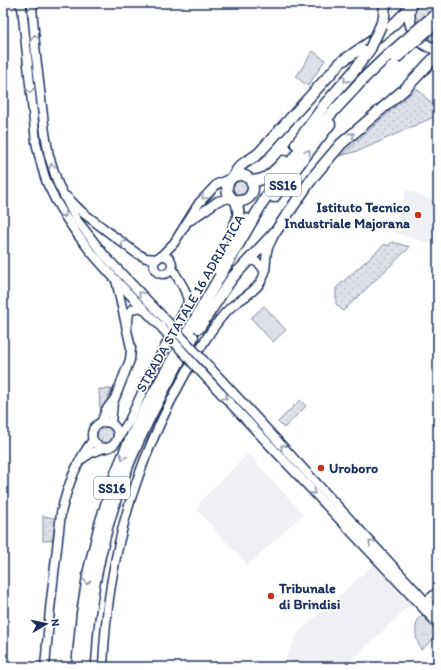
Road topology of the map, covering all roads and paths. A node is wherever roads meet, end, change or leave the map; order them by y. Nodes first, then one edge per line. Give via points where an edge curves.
1 (19, 3) edge
2 (34, 3) edge
3 (385, 3) edge
4 (411, 4) edge
5 (438, 12) edge
6 (438, 22) edge
7 (385, 27) junction
8 (412, 29) junction
9 (438, 49) edge
10 (438, 54) edge
11 (389, 59) junction
12 (366, 76) junction
13 (300, 139) junction
14 (257, 154) junction
15 (284, 161) junction
16 (232, 177) junction
17 (250, 179) junction
18 (61, 190) junction
19 (233, 199) junction
20 (187, 223) junction
21 (276, 231) junction
22 (174, 243) junction
23 (159, 258) junction
24 (248, 260) junction
25 (172, 264) junction
26 (265, 272) junction
27 (162, 274) junction
28 (212, 278) junction
29 (116, 279) junction
30 (180, 284) junction
31 (142, 307) junction
32 (165, 325) junction
33 (196, 326) junction
34 (129, 335) junction
35 (115, 399) junction
36 (129, 421) junction
37 (101, 423) junction
38 (112, 424) junction
39 (93, 440) junction
40 (117, 440) junction
41 (104, 448) junction
42 (80, 461) junction
43 (438, 591) edge
44 (438, 598) edge
45 (423, 604) junction
46 (438, 615) edge
47 (438, 624) edge
48 (45, 667) edge
49 (77, 667) edge
50 (85, 667) edge
51 (103, 667) edge

1 -> 29 street via 22,7 36,142 47,182 74,231
18 -> 2 street via 53,170 45,133 36,56 32,7
3 - 7 highway
4 - 7 highway
4 - 8 highway via 409,19
5 - 11 highway, STRADA STATALE 16 ADRIATICA / SS16, bridge
6 - 11 highway, STRADA STATALE 16 ADRIATICA / SS16, bridge
7 - 8 highway
7 -> 13 highway, bridge
7 - 14 highway via 341,62
8 - 9 highway via 421,42
21 -> 10 highway via 313,177 341,144 406,88
11 - 12 highway, STRADA STATALE 16 ADRIATICA / SS16
33 -> 11 highway, STRADA STATALE 16 ADRIATICA / SS16 via 272,200 329,126
12 - 13 highway via 336,101
12 - 33 highway, STRADA STATALE 16 ADRIATICA / SS16 via 306,141 266,197
13 - 15 highway
14 - 16 highway via 242,164
14 - 17 highway via 249,171
15 - 17 highway via 265,179
15 - 28 highway via 252,209
16 - 17 highway via 242,174
16 - 19 highway via 226,187
16 -> 20 street via 217,184 208,193
17 - 19 highway via 253,188 251,196 244,201
23 -> 18 street via 146,258 136,254 82,212
32 -> 18 street via 76,219
19 - 20 street via 218,201
19 - 28 highway via 239,218
20 - 22 street
21 - 24 highway
21 - 26 street via 267,250
22 - 23 street
22 - 25 street via 171,252
23 - 25 street via 166,256
23 - 27 street via 154,266
24 - 26 street via 256,261
24 - 33 highway
25 - 27 street via 170,272
25 - 30 street
26 - 51 street via 259,284 222,316 209,334 174,392 146,455 115,556 106,617
27 - 30 street
28 - 33 highway via 200,304
29 - 31 street
29 - 34 street
30 - 36 street via 188,296 186,309 153,369
31 - 32 street
31 - 34 street via 129,312
45 -> 32 street, bridge via 203,360
32 -> 45 street, bridge via 198,369 326,507
33 -> 49 highway, STRADA STATALE 16 ADRIATICA / SS16 via 137,425 107,501 89,570
33 - 50 highway, STRADA STATALE 16 ADRIATICA / SS16 via 138,440 122,482 97,569 89,614
34 - 35 street via 130,360
35 - 37 street via 106,410
35 - 38 street via 110,417
36 - 38 street via 121,425
36 - 40 street
37 - 38 street
37 - 39 street via 94,430
38 - 40 street via 118,432
39 - 41 street
39 - 42 street
40 - 41 street via 112,446
41 - 42 street
42 - 48 street via 61,513
43 - 45 street
44 - 45 street
45 - 46 street
45 - 47 street

